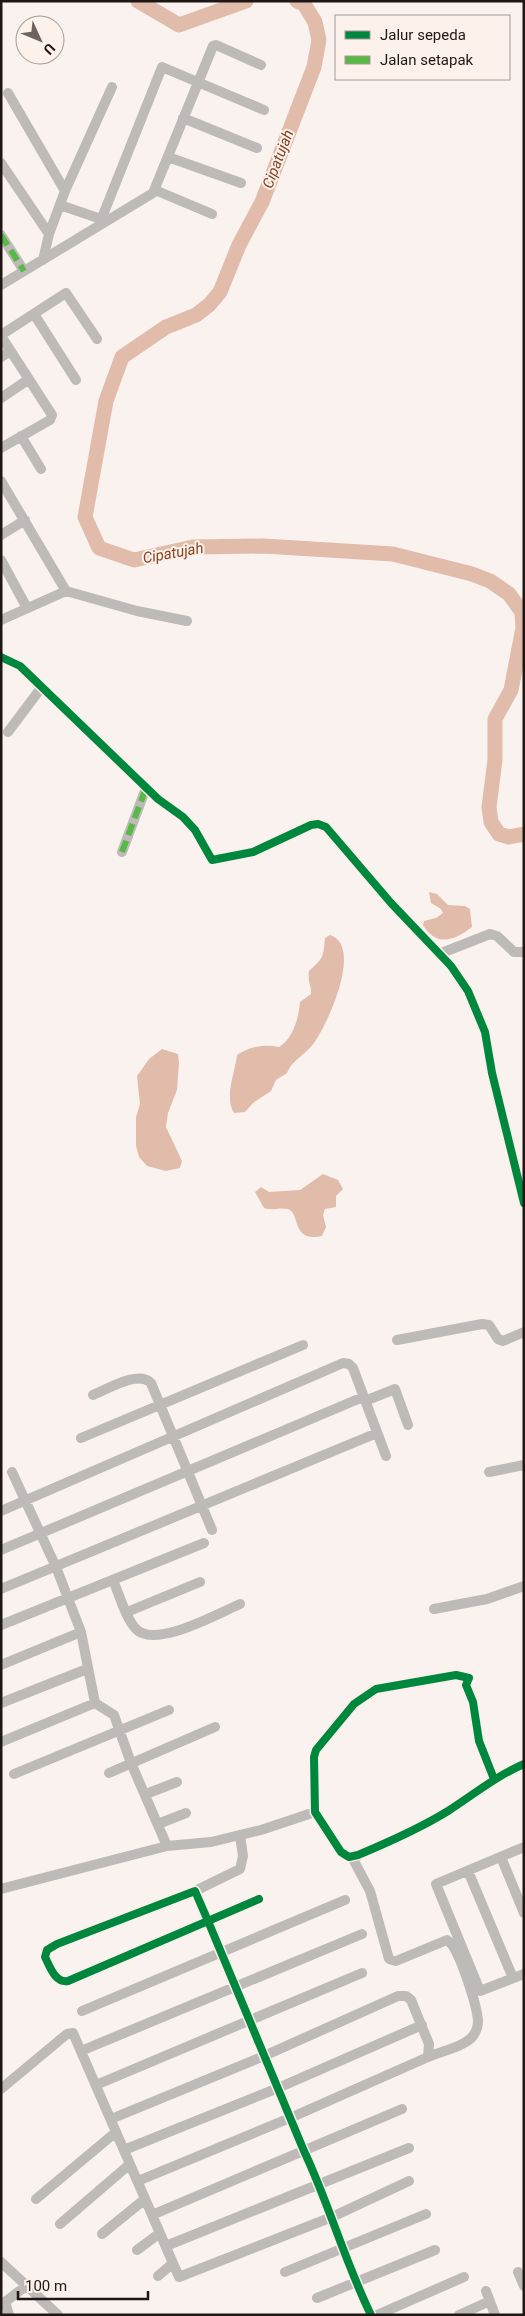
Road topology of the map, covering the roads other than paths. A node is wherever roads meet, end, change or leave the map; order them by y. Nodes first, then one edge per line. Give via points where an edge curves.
1 (261, 65) dead end
2 (198, 81) junction
3 (112, 87) dead end
4 (8, 92) dead end
5 (264, 110) dead end
6 (183, 118) junction
7 (258, 148) dead end
8 (168, 156) junction
9 (1, 163) edge
10 (241, 183) dead end
11 (155, 190) junction
12 (65, 191) junction
13 (60, 205) junction
14 (212, 214) dead end
15 (100, 222) junction
16 (49, 234) junction
17 (1, 235) edge
18 (43, 260) junction
19 (24, 272) junction
20 (1, 286) edge
21 (34, 314) junction
22 (1, 335) edge
23 (97, 339) dead end
24 (6, 354) edge
25 (29, 379) junction
26 (76, 380) dead end
27 (1, 398) edge
28 (21, 436) junction
29 (1, 448) edge
30 (41, 469) dead end
31 (1, 481) edge
32 (25, 520) junction
33 (1, 535) edge
34 (1, 560) edge
35 (66, 591) junction
36 (27, 608) junction
37 (1, 620) edge
38 (187, 621) dead end
39 (1, 657) edge
40 (40, 688) junction
41 (8, 732) dead end
42 (146, 788) junction
43 (122, 852) dead end
44 (524, 952) edge
45 (439, 954) junction
46 (524, 1202) edge
47 (524, 1332) edge
48 (397, 1340) dead end
49 (303, 1344) dead end
50 (93, 1395) dead end
51 (364, 1399) junction
52 (160, 1405) junction
53 (408, 1424) dead end
54 (377, 1433) junction
55 (81, 1438) dead end
56 (174, 1438) junction
57 (386, 1456) dead end
58 (524, 1464) edge
59 (12, 1472) dead end
60 (188, 1472) junction
61 (489, 1472) dead end
62 (26, 1501) junction
63 (202, 1506) junction
64 (1, 1511) edge
65 (212, 1530) dead end
66 (41, 1534) junction
67 (204, 1543) dead end
68 (1, 1550) edge
69 (56, 1567) junction
70 (114, 1580) junction
71 (200, 1582) dead end
72 (524, 1586) edge
73 (1, 1589) edge
74 (68, 1599) junction
75 (240, 1604) dead end
76 (434, 1609) dead end
77 (127, 1612) junction
78 (1, 1625) edge
79 (81, 1632) junction
80 (1, 1665) edge
81 (87, 1668) junction
82 (95, 1702) junction
83 (1, 1703) edge
84 (169, 1710) dead end
85 (215, 1727) dead end
86 (118, 1730) junction
87 (1, 1742) edge
88 (131, 1762) junction
89 (524, 1764) edge
90 (109, 1773) dead end
91 (14, 1774) dead end
92 (494, 1779) junction
93 (177, 1782) dead end
94 (146, 1794) junction
95 (315, 1812) junction
96 (186, 1813) dead end
97 (158, 1824) junction
98 (240, 1835) junction
99 (167, 1846) junction
100 (524, 1848) edge
101 (358, 1855) junction
102 (501, 1857) junction
103 (468, 1871) junction
104 (1, 1889) edge
105 (195, 1891) junction
106 (258, 1899) dead end
107 (345, 1900) dead end
108 (524, 1912) edge
109 (208, 1921) junction
110 (362, 1934) dead end
111 (221, 1952) junction
112 (362, 1973) dead end
113 (524, 1974) edge
114 (513, 1978) junction
115 (236, 1987) junction
116 (82, 2011) dead end
117 (250, 2021) junction
118 (422, 2025) junction
119 (81, 2051) junction
120 (264, 2056) junction
121 (428, 2057) junction
122 (96, 2085) junction
123 (278, 2088) junction
124 (1, 2089) edge
125 (402, 2109) dead end
126 (290, 2118) junction
127 (110, 2119) junction
128 (116, 2132) junction
129 (409, 2148) dead end
130 (124, 2150) junction
131 (304, 2151) junction
132 (130, 2164) junction
133 (138, 2181) junction
134 (409, 2181) dead end
135 (319, 2183) junction
136 (36, 2199) dead end
137 (145, 2199) junction
138 (426, 2214) dead end
139 (152, 2215) junction
140 (332, 2217) junction
141 (60, 2224) dead end
142 (160, 2232) junction
143 (102, 2234) dead end
144 (166, 2246) junction
145 (343, 2247) junction
146 (137, 2250) dead end
147 (435, 2250) dead end
148 (1, 2262) edge
149 (172, 2264) junction
150 (286, 2272) dead end
151 (518, 2272) dead end
152 (158, 2276) dead end
153 (464, 2277) dead end
154 (355, 2282) junction
155 (26, 2286) junction
156 (524, 2286) edge
157 (316, 2298) dead end
158 (3, 2301) edge
159 (9, 2315) edge
160 (58, 2315) edge
161 (371, 2315) edge
162 (377, 2315) edge
163 (459, 2315) edge
164 (495, 2315) edge

1 - 2 street via 215,45
2 - 5 street
2 - 6 street
2 - 15 street via 162,66
3 - 12 street
4 - 12 street
6 - 7 street
6 - 8 street
8 - 10 street
8 - 11 street
9 - 16 street
11 - 14 street
11 - 15 street via 147,198
12 - 13 street
13 - 15 street
13 - 16 street
15 - 18 street
16 - 18 street
17 - 19 street
18 - 19 street
19 - 20 street
21 - 22 street
21 - 23 street via 66,293
21 - 26 street
22 - 24 street
24 - 25 street
25 - 27 street
25 - 28 street via 51,417
28 - 29 street
28 - 30 street
31 - 32 street
32 - 33 street
32 - 35 street
34 - 36 street
35 - 36 street
35 - 38 street
36 - 37 street
39 - 40 street via 20,666
40 - 41 street
40 - 42 street
42 - 43 street
42 - 45 street via 188,822 213,860 253,852 311,825 326,827
44 - 45 street via 514,952 497,936 490,934
45 - 46 street via 462,982 481,1021
47 - 48 street via 503,1341 488,1325 482,1324
49 - 52 street
50 - 52 street via 122,1383 145,1379 151,1383
51 - 53 street via 395,1390
51 - 54 street
51 - 56 street via 353,1368 343,1364
51 - 60 street
52 - 55 street
52 - 56 street
54 - 57 street
54 - 63 street
56 - 60 street
56 - 62 street
58 - 61 street
59 - 62 street
60 - 63 street
60 - 66 street
62 - 64 street
62 - 66 street
63 - 65 street
63 - 69 street
66 - 68 street
66 - 69 street
67 - 70 street
69 - 73 street
69 - 74 street
70 - 74 street
70 - 77 street
71 - 77 street
72 - 76 street via 498,1596
74 - 78 street
74 - 79 street
75 - 77 street via 160,1636 140,1632
79 - 80 street
79 - 81 street
81 - 82 street
81 - 83 street
82 - 86 street via 114,1715
82 - 87 street
84 - 86 street
85 - 88 street
86 - 88 street
86 - 91 street
88 - 90 street
88 - 94 street
89 - 92 street
92 - 95 street via 479,1741 473,1702 466,1685 469,1678 456,1675 388,1686 370,1692 354,1704 316,1750
92 - 101 street via 427,1823
93 - 94 street
94 - 97 street
95 - 98 street
95 - 101 street via 341,1852 349,1857
96 - 97 street
97 - 99 street
98 - 99 street via 212,1842
98 - 105 street via 243,1856 240,1869
99 - 104 street
100 - 102 street
101 - 121 street via 354,1861 370,1891 389,1959 396,1961 446,1940 452,1945 464,1972 478,2020 476,2030 468,2040
102 - 103 street
102 - 108 street
103 - 114 street
103 - 114 street via 436,1884 480,1991
105 - 109 street
105 - 109 street via 57,1944 46,1952 46,1959 57,1979 68,1981
106 - 109 street
107 - 111 street
109 - 111 street
110 - 115 street
111 - 115 street
111 - 116 street
112 - 117 street
113 - 114 street
115 - 117 street
115 - 119 street
117 - 120 street
117 - 122 street
118 - 120 street via 411,2000 398,1996
118 - 121 street via 430,2048
118 - 123 street
119 - 122 street
119 - 124 street via 70,2032
120 - 123 street
120 - 127 street
121 - 126 street
122 - 127 street
123 - 126 street
123 - 130 street
125 - 131 street
126 - 131 street
126 - 133 street
127 - 128 street
128 - 130 street
128 - 136 street
129 - 135 street
130 - 132 street
131 - 135 street
131 - 139 street
132 - 133 street
132 - 141 street
133 - 137 street
134 - 140 street
135 - 140 street
135 - 144 street
137 - 139 street
137 - 143 street
138 - 145 street
139 - 142 street
140 - 145 street
140 - 149 street via 184,2277 178,2276
142 - 144 street
142 - 146 street
144 - 149 street
145 - 150 street
145 - 154 street
147 - 154 street
148 - 155 street
149 - 152 street
151 - 156 street
153 - 162 street
154 - 157 street
154 - 161 street
155 - 158 street
155 - 160 street
158 - 159 street
163 - 164 street via 488,2296

